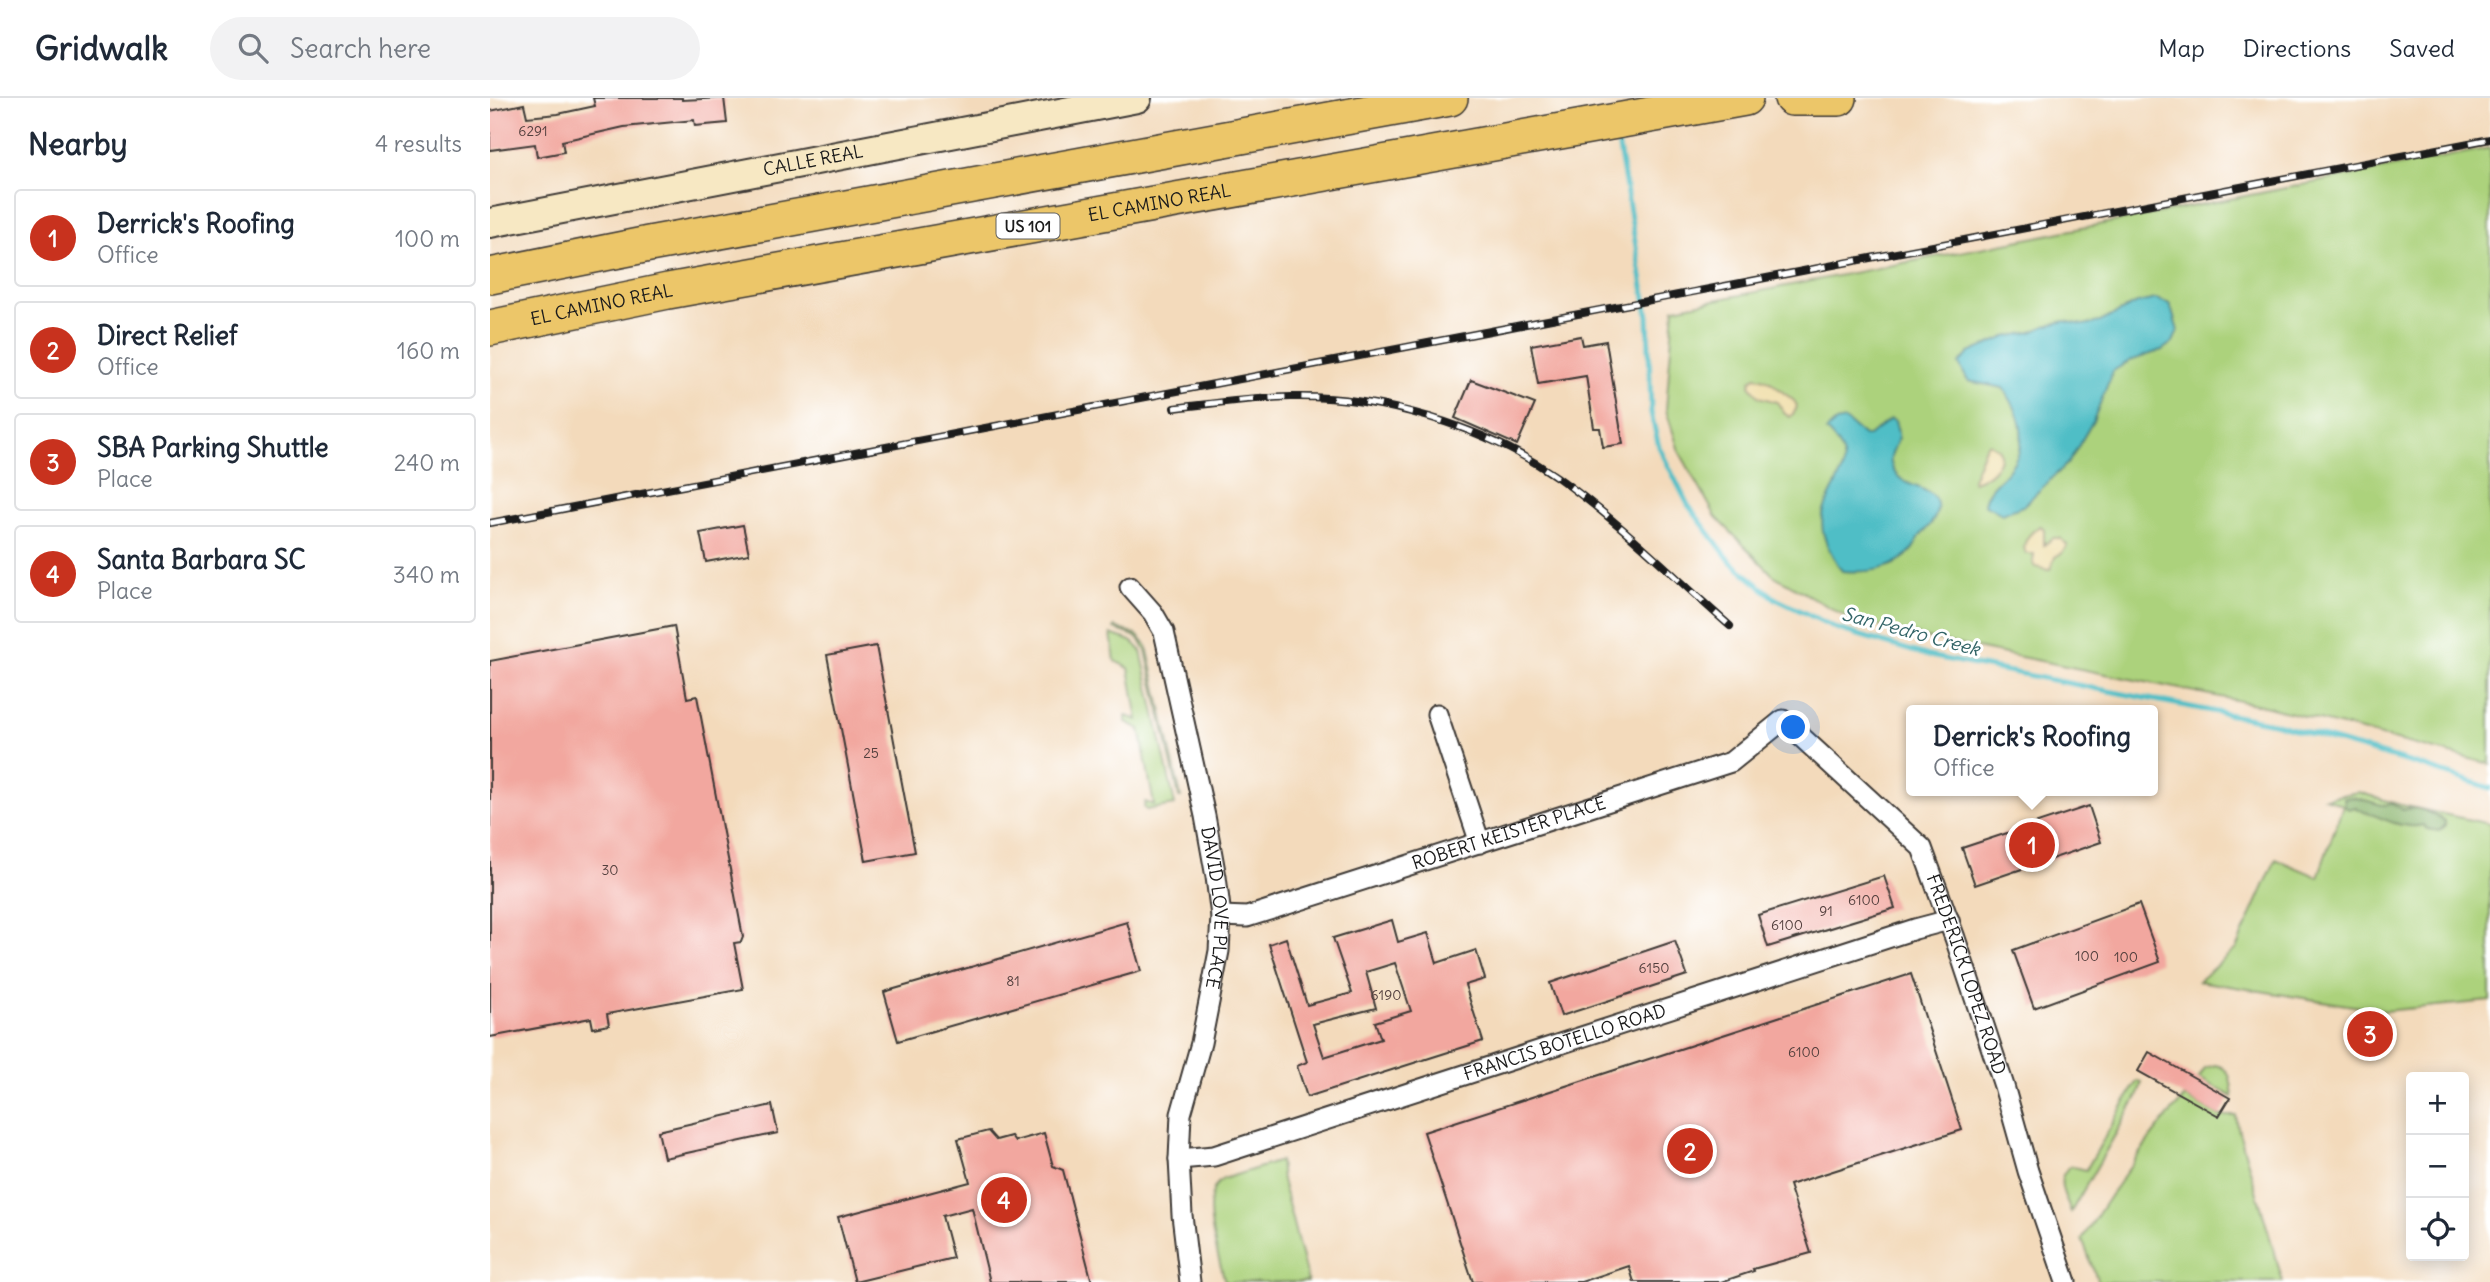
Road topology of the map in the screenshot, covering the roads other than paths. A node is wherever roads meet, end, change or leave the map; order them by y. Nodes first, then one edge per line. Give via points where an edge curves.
1 (1137, 98) edge
2 (1450, 98) edge
3 (1745, 98) edge
4 (1792, 98) edge
5 (1839, 98) edge
6 (490, 223) edge
7 (490, 276) edge
8 (490, 328) edge
9 (1130, 587) dead end
10 (1437, 714) dead end
11 (1783, 720) joint
12 (1480, 843) junction
13 (1221, 916) junction
14 (1949, 920) junction
15 (1179, 1158) junction
16 (1190, 1282) edge
17 (2066, 1282) edge

1 - 6 main road, CALLE REAL
2 - 7 highway
3 - 8 highway, EL CAMINO REAL / US 101 via 668,290
4 - 5 highway
9 - 13 street, DAVID LOVE PLACE via 1164,632 1205,816
10 - 12 street
11 - 12 street, ROBERT KEISTER PLACE via 1731,762
11 - 14 street, FREDERICK LOPEZ ROAD via 1922,848
12 - 13 street, ROBERT KEISTER PLACE via 1247,917
13 - 15 street, DAVID LOVE PLACE via 1201,1043 1181,1114
14 - 15 street, FRANCIS BOTELLO ROAD via 1214,1156
14 - 17 street, FREDERICK LOPEZ ROAD
15 - 16 street, DAVID LOVE PLACE

